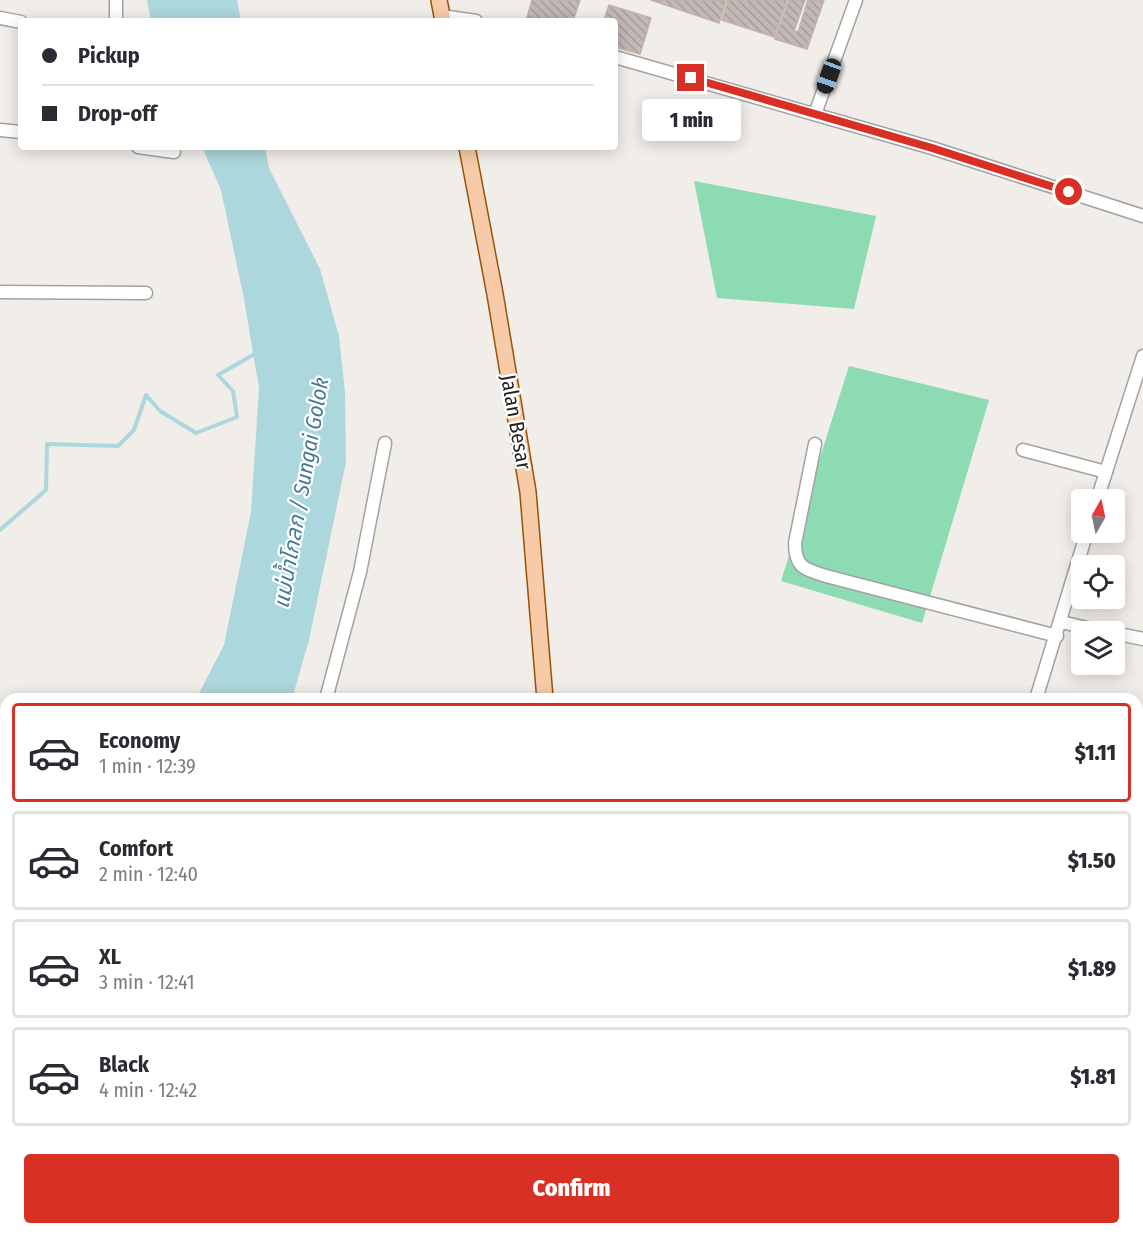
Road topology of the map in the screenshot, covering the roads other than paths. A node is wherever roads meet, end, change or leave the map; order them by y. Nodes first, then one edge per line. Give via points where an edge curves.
1 (116, 0) edge
2 (439, 0) edge
3 (856, 0) edge
4 (0, 18) edge
5 (116, 18) edge
6 (443, 18) edge
7 (18, 21) edge
8 (618, 58) edge
9 (815, 114) junction
10 (0, 130) edge
11 (18, 132) edge
12 (468, 150) edge
13 (1143, 216) edge
14 (0, 292) edge
15 (146, 293) dead end
16 (1143, 356) edge
17 (385, 443) dead end
18 (814, 444) dead end
19 (1023, 450) dead end
20 (1106, 472) junction
21 (1101, 489) edge
22 (1084, 543) edge
23 (1061, 622) junction
24 (1071, 624) edge
25 (1125, 635) edge
26 (1057, 636) junction
27 (1143, 639) edge
28 (329, 693) edge
29 (545, 693) edge
30 (1038, 693) edge

1 - 5 street
2 - 6 main road
3 - 9 street
4 - 7 street
8 - 9 street
9 - 13 street
10 - 11 street
12 - 29 main road, Jalan Besar via 528,492
14 - 15 street
16 - 20 street
17 - 28 street via 360,572
18 - 26 street via 795,543 795,557 807,570
19 - 20 street
20 - 21 street
22 - 23 street
23 - 24 street
23 - 26 street
25 - 27 street
26 - 30 street

